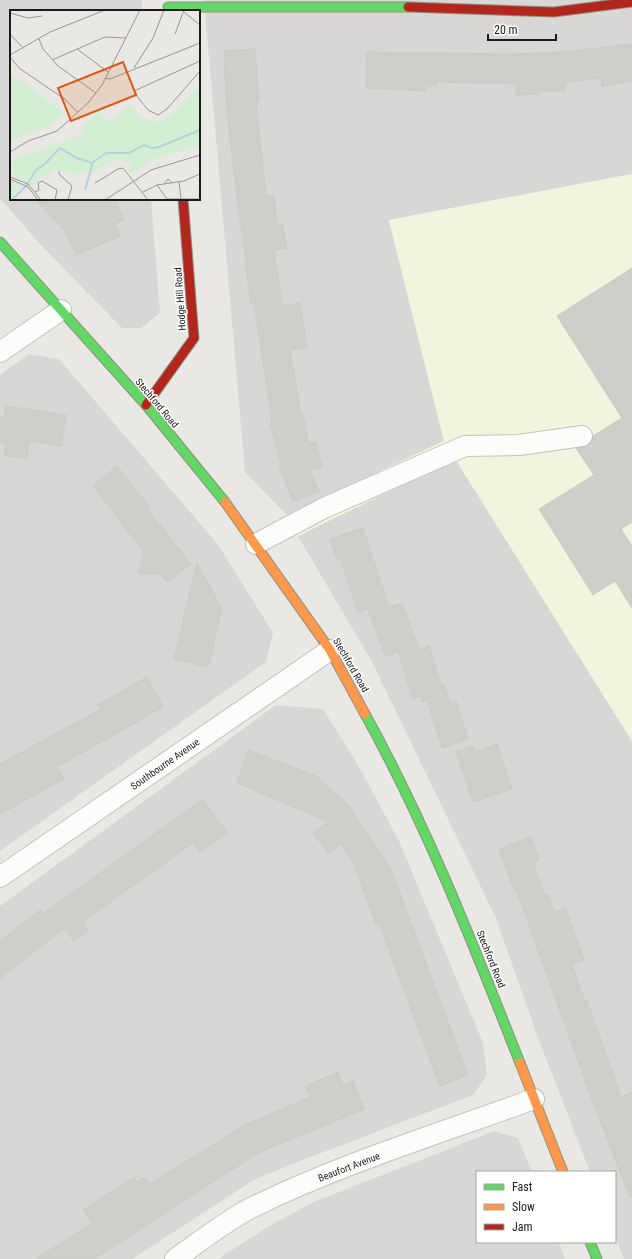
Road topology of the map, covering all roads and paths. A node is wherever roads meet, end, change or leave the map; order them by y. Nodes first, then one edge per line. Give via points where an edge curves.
1 (632, 2) edge
2 (168, 6) edge
3 (554, 6) edge
4 (183, 200) edge
5 (0, 242) edge
6 (61, 310) junction
7 (0, 352) edge
8 (146, 405) junction
9 (582, 436) dead end
10 (256, 544) junction
11 (330, 650) junction
12 (0, 877) edge
13 (534, 1099) junction
14 (563, 1171) edge
15 (590, 1243) edge
16 (175, 1259) edge
17 (597, 1259) edge

1 - 3 main road
2 - 3 main road
4 - 8 main road, Hodge Hill Road via 194,338
5 - 6 main road, Stechford Road
6 - 7 street
6 - 8 main road, Stechford Road
8 - 10 main road, Stechford Road
9 - 10 street via 519,445 465,446 324,508
10 - 11 main road, Stechford Road
11 - 12 street, Southbourne Avenue
11 - 13 main road, Stechford Road via 384,748 428,837
13 - 14 main road, Stechford Road
13 - 16 street, Beaufort Avenue via 288,1191 249,1209
15 - 17 main road

